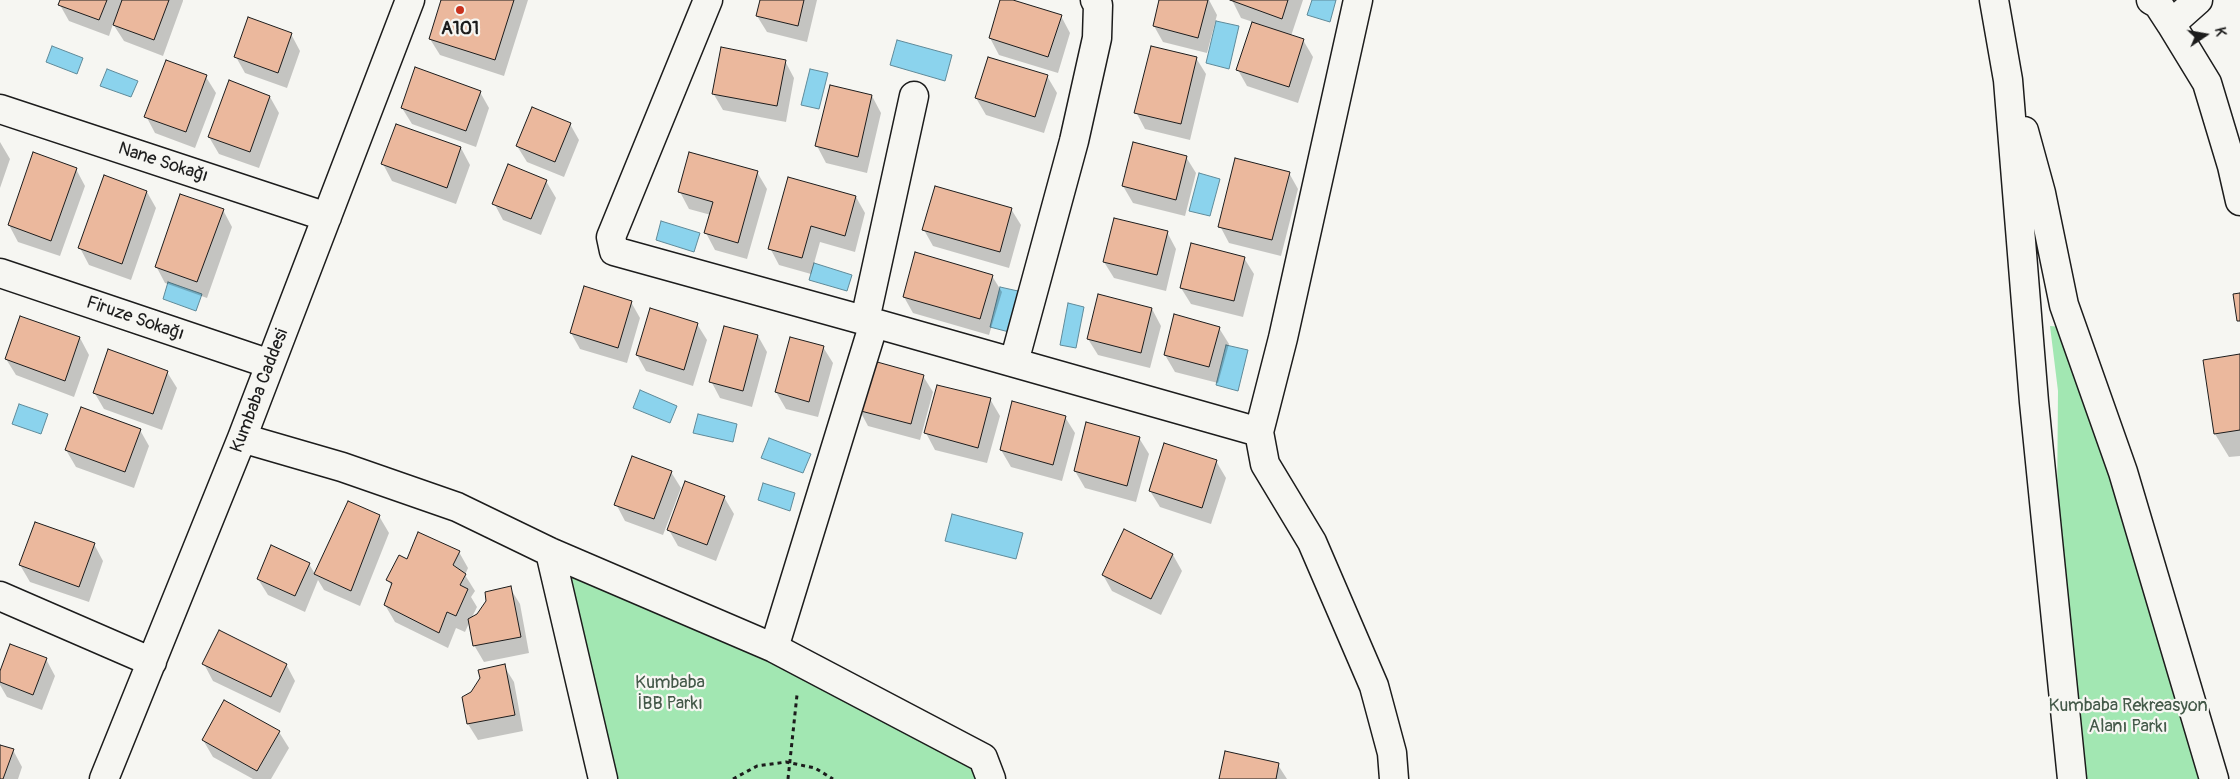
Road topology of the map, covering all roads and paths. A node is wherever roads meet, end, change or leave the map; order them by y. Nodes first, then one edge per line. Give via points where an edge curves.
1 (410, 0) edge
2 (708, 0) edge
3 (1095, 0) edge
4 (1358, 0) edge
5 (1994, 0) edge
6 (2151, 0) edge
7 (2198, 0) edge
8 (2171, 24) junction
9 (2005, 64) junction
10 (914, 96) dead end
11 (0, 110) edge
12 (2240, 201) edge
13 (327, 217) junction
14 (0, 273) edge
15 (870, 321) junction
16 (1014, 362) junction
17 (270, 364) junction
18 (1259, 432) junction
19 (242, 438) junction
20 (550, 552) junction
21 (0, 596) edge
22 (774, 648) junction
23 (152, 662) junction
24 (800, 662) junction
25 (790, 763) junction
26 (104, 779) edge
27 (603, 779) edge
28 (733, 779) edge
29 (788, 779) edge
30 (833, 779) edge
31 (991, 779) edge
32 (1394, 779) edge
33 (2072, 779) edge
34 (2214, 779) edge

1 - 13 street, Kumbaba Caddesi
2 - 15 street via 611,237 614,251
3 - 16 street via 1098,5 1097,38 1076,132
4 - 18 street
5 - 9 street
6 - 8 street via 2158,4
7 - 8 street
8 - 12 street via 2207,83
9 - 33 street via 2034,402
9 - 34 street via 2041,193 2064,306 2123,472
10 - 15 street
11 - 13 street, Nane Sokağı
13 - 17 street, Kumbaba Caddesi
14 - 17 street, Firuze Sokağı
15 - 16 street
15 - 22 street
16 - 18 street
17 - 19 street, Kumbaba Caddesi
18 - 32 street via 1265,464 1312,542 1374,686 1392,753
19 - 20 street via 342,467 456,507
19 - 23 street, Kumbaba Caddesi
20 - 22 street
20 - 27 street
21 - 23 street
22 - 24 street
23 - 26 street, Kumbaba Caddesi
24 - 25 path
24 - 31 street via 983,758
25 - 28 path via 757,766
25 - 29 path
25 - 30 path via 815,768

